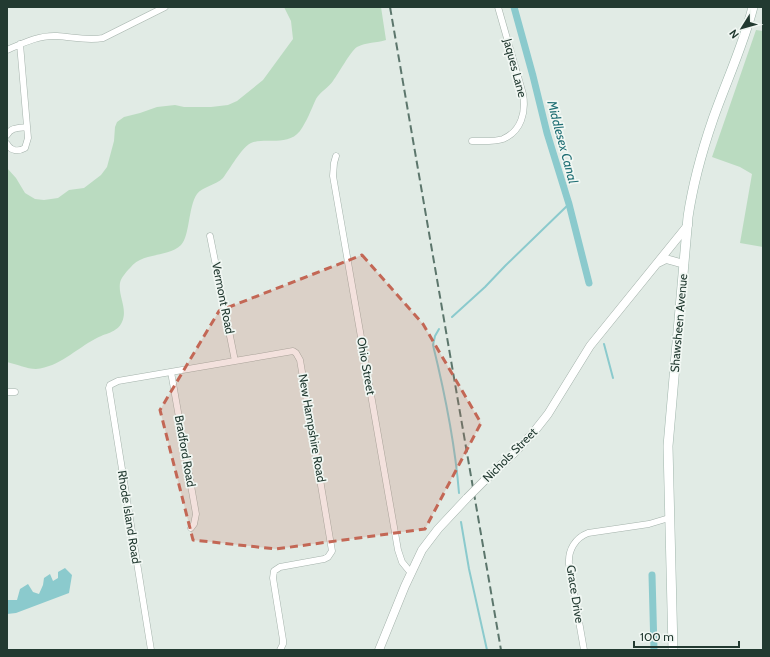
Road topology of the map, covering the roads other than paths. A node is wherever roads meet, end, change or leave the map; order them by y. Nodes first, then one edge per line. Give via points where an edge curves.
1 (165, 7) edge
2 (498, 7) edge
3 (753, 7) edge
4 (20, 44) junction
5 (7, 50) edge
6 (26, 127) junction
7 (7, 135) edge
8 (472, 141) dead end
9 (7, 144) edge
10 (336, 156) dead end
11 (688, 225) junction
12 (210, 236) dead end
13 (684, 264) junction
14 (654, 266) junction
15 (235, 361) junction
16 (171, 372) junction
17 (110, 385) joint
18 (7, 392) edge
19 (15, 392) dead end
20 (669, 518) junction
21 (191, 528) dead end
22 (411, 573) junction
23 (281, 649) edge
24 (151, 650) edge
25 (379, 650) edge
26 (584, 650) edge
27 (673, 650) edge

1 - 4 street via 103,38 84,40 46,36
2 - 8 street, Jaques Lane via 525,102 524,113 516,129 504,138
3 - 11 main road, Shawsheen Avenue via 697,168
4 - 5 street
4 - 6 street
6 - 7 street via 15,128
6 - 9 street via 28,138 25,148 19,151
10 - 22 street, Ohio Street via 333,176 398,550 402,562
11 - 13 main road, Shawsheen Avenue
11 - 14 street, Nichols Street
12 - 15 street, Vermont Road
13 - 14 street via 666,259
13 - 20 main road, Shawsheen Avenue via 668,446
14 - 22 street, Nichols Street, bridge via 590,346 542,421 514,454 447,519 429,540
15 - 16 street, New Hampshire Road
15 - 23 street, New Hampshire Road via 290,351 298,356 332,548 328,557 280,567 274,571 283,640
16 - 17 street, New Hampshire Road via 118,381
16 - 21 street, Bradford Road via 196,514
17 - 24 street, Rhode Island Road
18 - 19 street
20 - 26 street, Grace Drive via 649,524 588,533 573,545 569,554 569,564
20 - 27 main road, Shawsheen Avenue
22 - 25 street, Nichols Street

